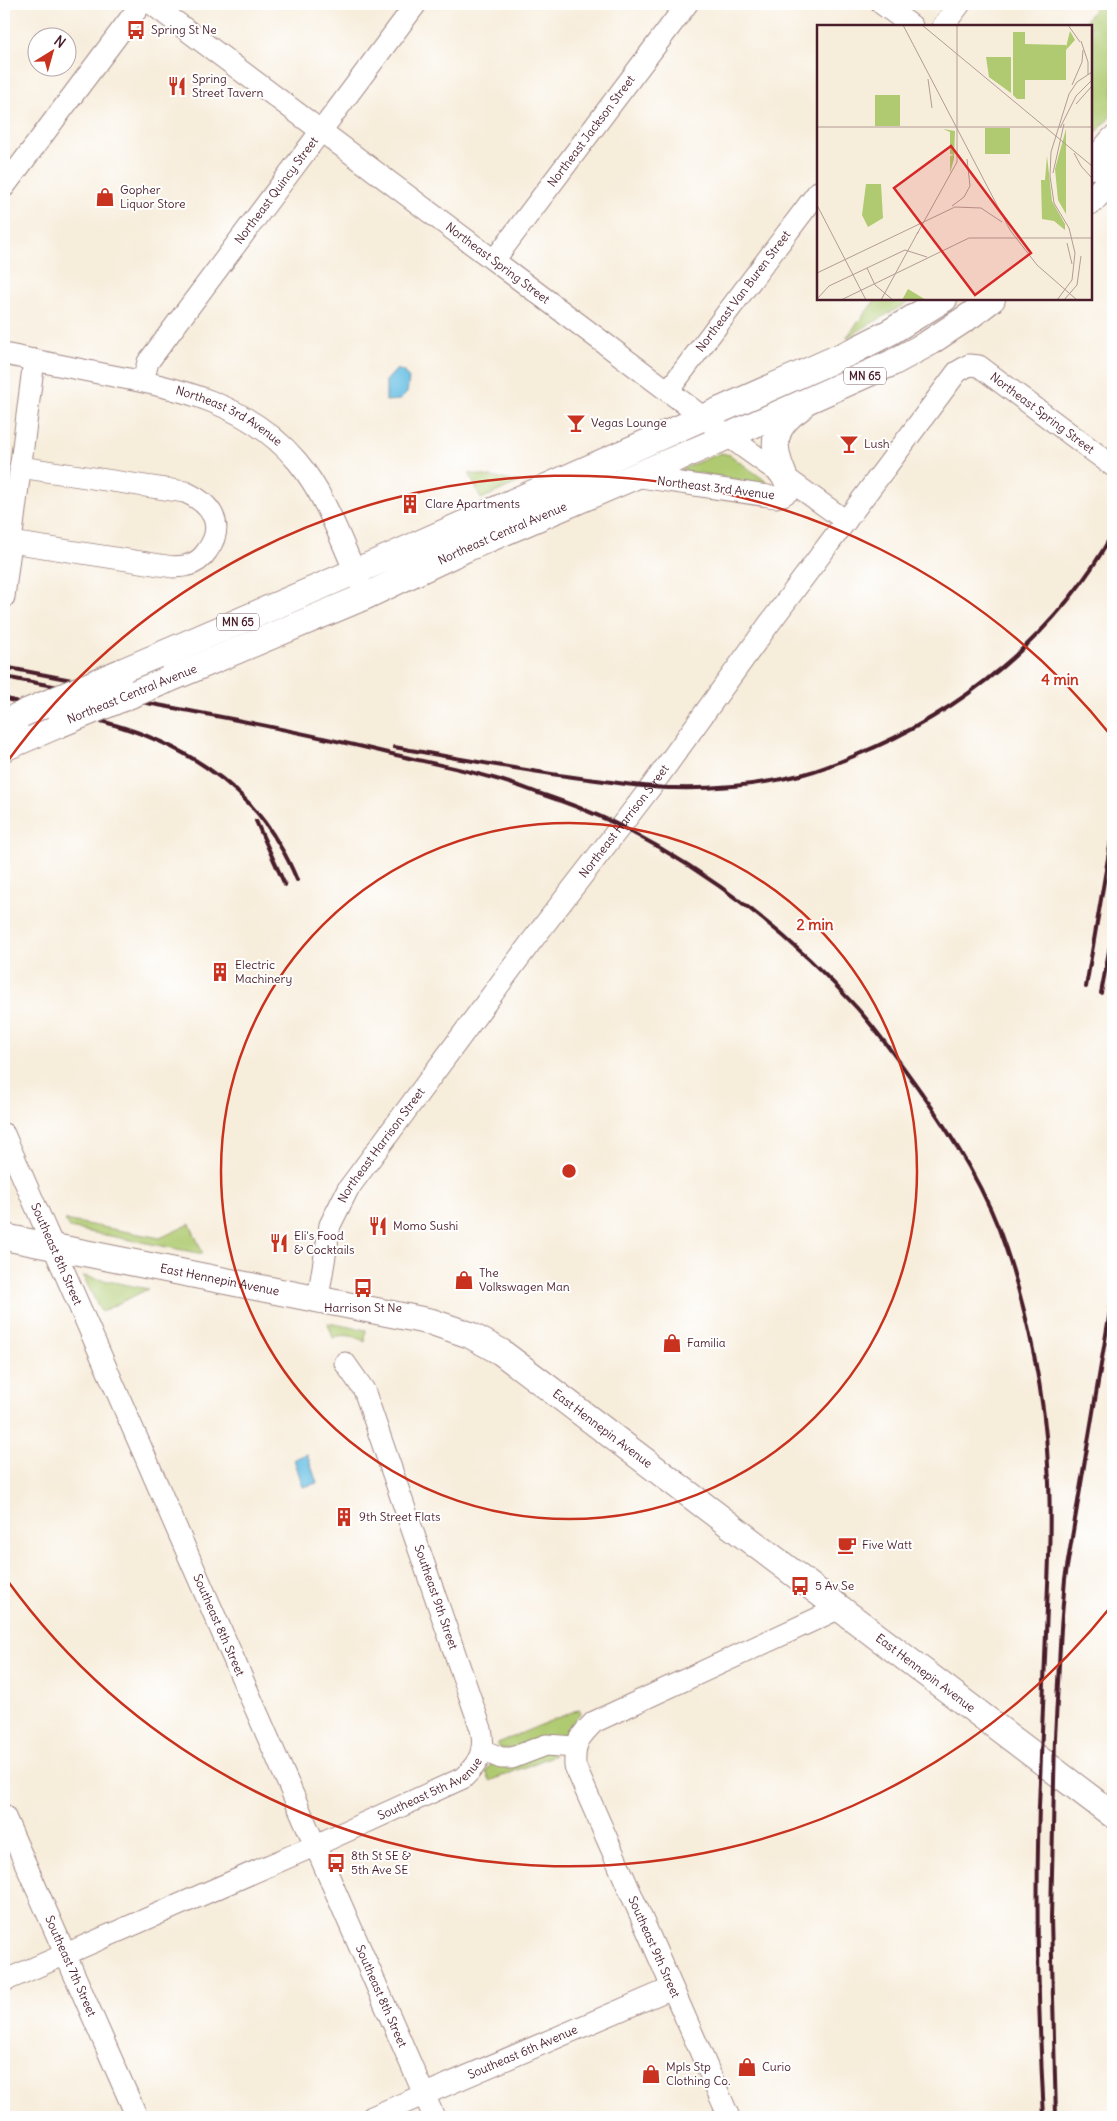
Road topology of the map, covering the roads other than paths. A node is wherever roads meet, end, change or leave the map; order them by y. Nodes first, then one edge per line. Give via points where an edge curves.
1 (141, 4) edge
2 (152, 4) edge
3 (416, 4) edge
4 (687, 4) edge
5 (882, 4) edge
6 (960, 4) edge
7 (911, 25) edge
8 (944, 25) edge
9 (322, 130) junction
10 (1113, 140) edge
11 (1103, 170) edge
12 (4, 187) edge
13 (817, 193) edge
14 (1092, 198) edge
15 (495, 259) junction
16 (942, 300) edge
17 (991, 300) edge
18 (4, 354) edge
19 (34, 360) junction
20 (969, 365) joint
21 (143, 381) junction
22 (668, 391) junction
23 (815, 398) junction
24 (704, 418) junction
25 (728, 436) junction
26 (1113, 466) edge
27 (20, 467) junction
28 (634, 476) junction
29 (790, 481) junction
30 (846, 521) junction
31 (11, 542) junction
32 (354, 572) junction
33 (366, 596) junction
34 (4, 597) edge
35 (13, 719) edge
36 (4, 748) edge
37 (4, 1134) edge
38 (4, 1237) edge
39 (52, 1246) junction
40 (318, 1298) junction
41 (345, 1363) dead end
42 (840, 1608) junction
43 (575, 1747) junction
44 (482, 1750) junction
45 (4, 1815) edge
46 (1113, 1815) edge
47 (314, 1846) junction
48 (65, 1954) junction
49 (4, 1981) edge
50 (672, 1988) junction
51 (424, 2095) junction
52 (137, 2117) edge
53 (372, 2117) edge
54 (434, 2117) edge
55 (729, 2117) edge

1 - 12 street
2 - 9 street, Northeast Spring Street
3 - 9 street, Northeast Quincy Street
4 - 15 street, Northeast Jackson Street
5 - 7 street
6 - 8 street
9 - 15 street, Northeast Spring Street
9 - 21 street, Northeast Quincy Street via 148,362
10 - 11 main road
11 - 14 main road
13 - 22 street, Northeast Van Buren Street
15 - 22 street, Northeast Spring Street
16 - 24 main road, Northeast Central Avenue / MN 65 via 853,351
17 - 23 main road, Northeast Central Avenue / MN 65 via 927,344
18 - 19 street, Northeast 3rd Avenue
19 - 21 street, Northeast 3rd Avenue
19 - 27 street
20 - 26 street, Northeast Spring Street via 979,366
20 - 30 street, Northeast Harrison Street via 957,372
21 - 32 street, Northeast 3rd Avenue via 224,406 264,429 281,444 311,482
22 - 24 street, Northeast Spring Street
23 - 25 main road, Northeast Central Avenue / MN 65
23 - 29 main road via 783,422 777,432 777,460
24 - 25 street, Northeast Spring Street
24 - 32 main road, Northeast Central Avenue / MN 65
25 - 28 main road, Northeast Central Avenue / MN 65
25 - 29 street, Northeast Spring Street
27 - 31 street
27 - 31 street via 185,492 198,498 213,513 217,530 203,557 190,565 172,567
28 - 29 street, Northeast 3rd Avenue via 774,497 783,495
28 - 33 main road, Northeast Central Avenue / MN 65
29 - 30 street, Northeast Spring Street
30 - 40 street, Northeast Harrison Street via 651,787 526,948 348,1189 330,1225
31 - 34 street
32 - 33 street, Northeast 3rd Avenue
32 - 35 main road, Northeast Central Avenue / MN 65, bridge
33 - 36 main road, Northeast Central Avenue / MN 65, bridge
37 - 39 street, Southeast 8th Street
38 - 39 main road, East Hennepin Avenue
39 - 40 main road, East Hennepin Avenue
39 - 47 street, Southeast 8th Street
40 - 42 main road, East Hennepin Avenue via 450,1326 501,1352
41 - 44 street, Southeast 9th Street via 364,1390 481,1729
42 - 43 street via 594,1722
42 - 46 main road, East Hennepin Avenue
43 - 44 street, Southeast 5th Avenue via 546,1745 512,1758 501,1758
43 - 50 street, Southeast 9th Street via 575,1766
44 - 47 street, Southeast 5th Avenue via 477,1765 463,1778
45 - 48 street, Southeast 7th Street
47 - 48 street, Southeast 5th Avenue
47 - 51 street, Southeast 8th Street
48 - 49 street, Southeast 5th Avenue
48 - 52 street, Southeast 7th Street
50 - 51 street, Southeast 6th Avenue
50 - 55 street, Southeast 9th Street
51 - 53 street, Southeast 6th Avenue
51 - 54 street, Southeast 8th Street

